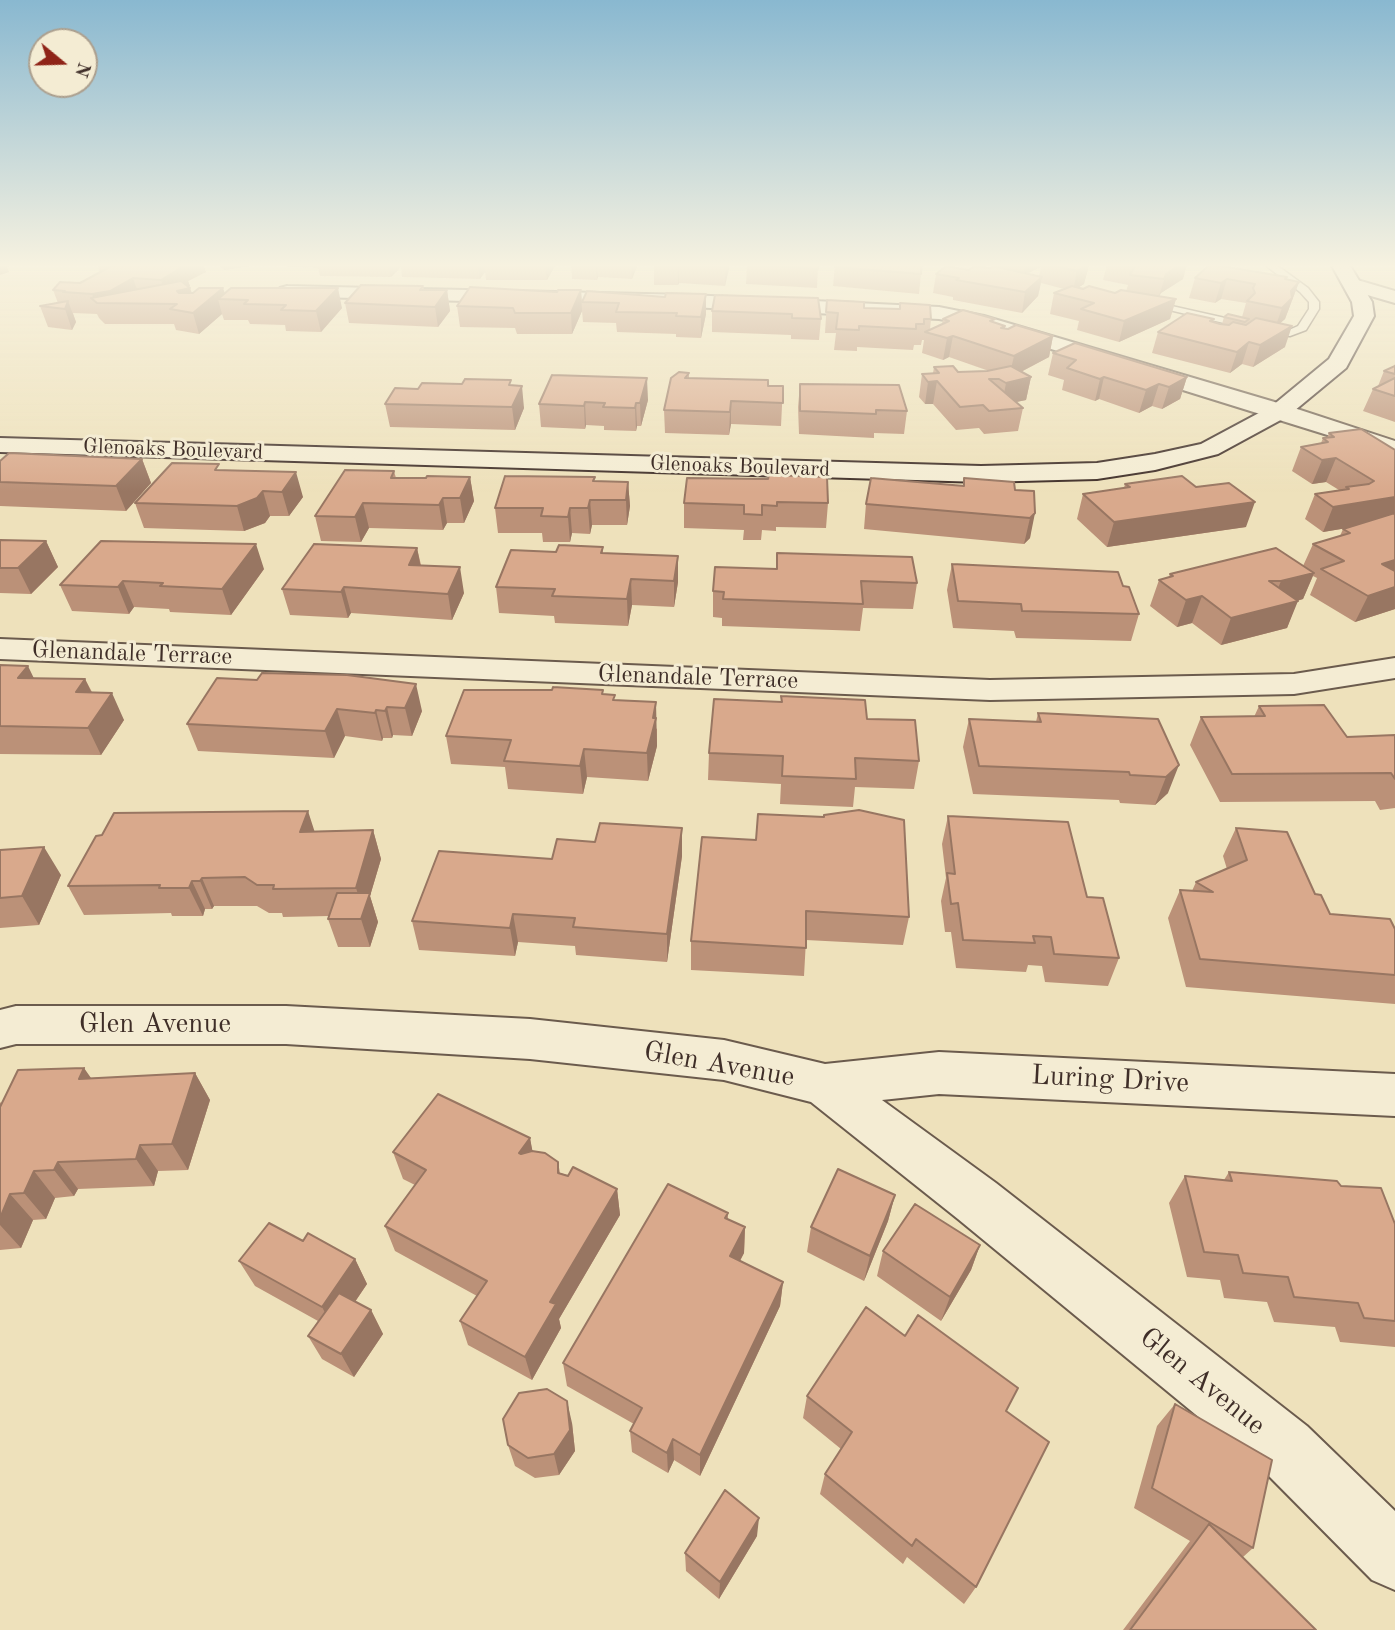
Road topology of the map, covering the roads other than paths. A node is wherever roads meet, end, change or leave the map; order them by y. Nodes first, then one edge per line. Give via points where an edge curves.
1 (1044, 340) edge
2 (1353, 340) edge
3 (1280, 411) junction
4 (0, 445) edge
5 (1395, 449) edge
6 (0, 649) edge
7 (1395, 668) edge
8 (0, 1029) edge
9 (825, 1085) junction
10 (1395, 1095) edge
11 (1395, 1557) edge

1 - 3 street
2 - 3 street, Glenoaks Boulevard via 1338,363
3 - 4 street, Glenoaks Boulevard via 1209,449 1097,471 1044,474
3 - 5 street
6 - 7 street, Glenandale Terrace via 989,690 1294,684
8 - 9 street, Glen Avenue via 16,1025 286,1026 530,1039 724,1060
9 - 10 street, Luring Drive via 939,1073
9 - 11 street, Glen Avenue via 1285,1448

